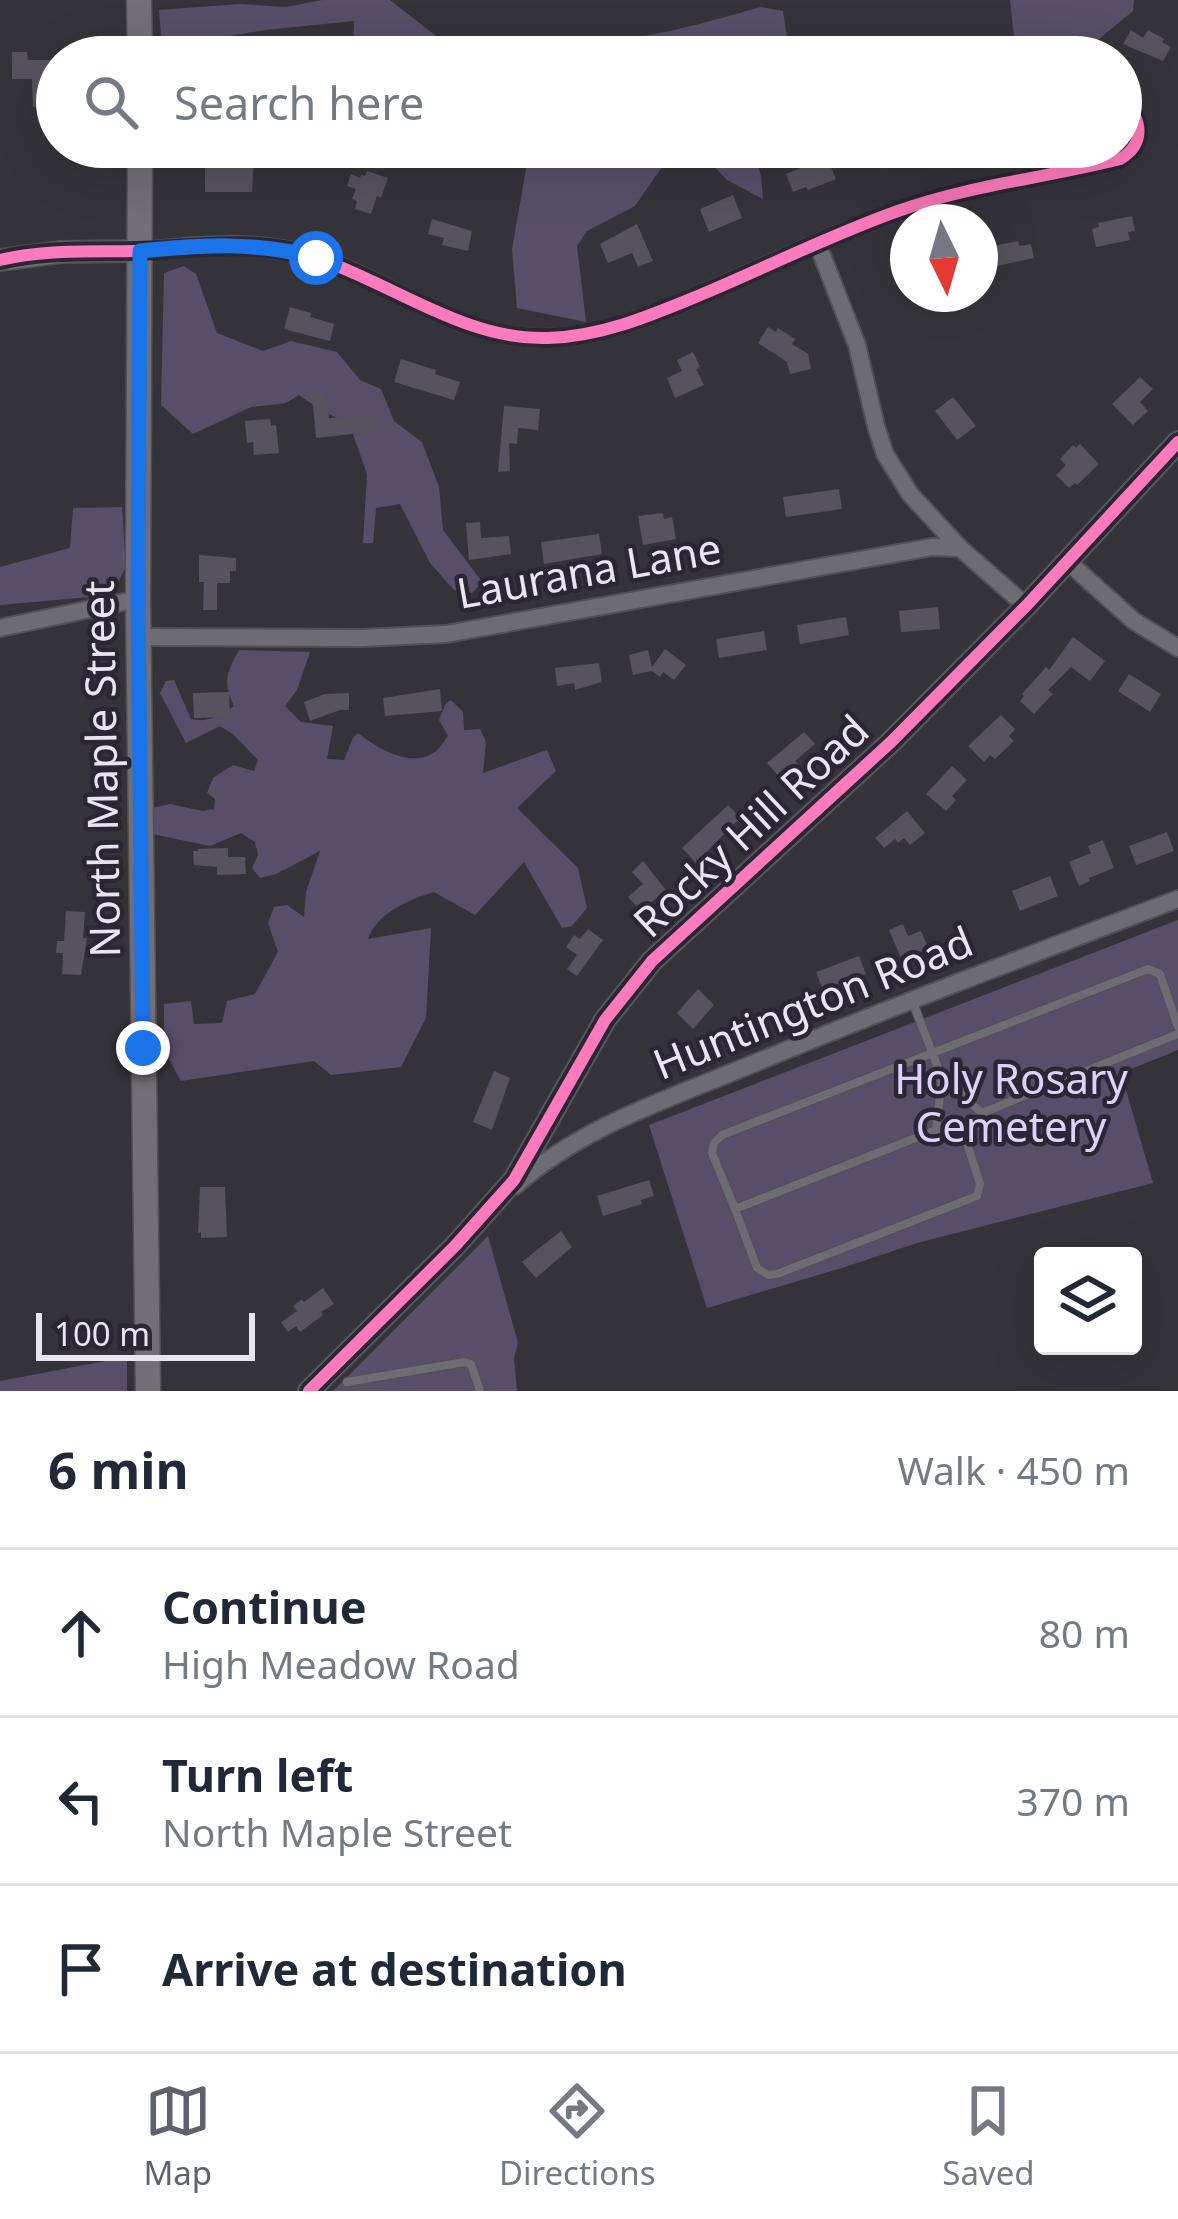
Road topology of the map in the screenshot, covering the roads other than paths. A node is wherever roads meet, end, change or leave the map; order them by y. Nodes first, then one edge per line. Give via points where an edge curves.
1 (139, 0) edge
2 (140, 36) edge
3 (140, 168) edge
4 (1079, 168) edge
5 (818, 245) junction
6 (140, 251) junction
7 (0, 260) edge
8 (1178, 442) edge
9 (960, 548) junction
10 (1068, 562) junction
11 (138, 598) junction
12 (1026, 606) junction
13 (0, 628) edge
14 (139, 637) junction
15 (1178, 648) edge
16 (1178, 899) edge
17 (913, 1002) junction
18 (1178, 1031) edge
19 (932, 1052) junction
20 (942, 1078) junction
21 (982, 1113) junction
22 (936, 1130) junction
23 (965, 1138) junction
24 (493, 1206) junction
25 (735, 1209) junction
26 (343, 1380) edge
27 (148, 1391) edge
28 (309, 1391) edge
29 (480, 1391) edge

1 - 2 main road
3 - 6 main road, North Maple Street
4 - 5 street via 946,196
5 - 6 street via 642,319 549,338 482,328 296,252 248,245
5 - 9 street via 885,454
6 - 7 street
6 - 11 main road, North Maple Street
8 - 10 street, Rocky Hill Road
9 - 12 street
9 - 14 street, Laurana Lane via 446,634
10 - 12 street, Rocky Hill Road
10 - 15 street via 1134,622
11 - 13 street
11 - 14 main road, North Maple Street
12 - 24 street, Rocky Hill Road via 632,983
14 - 27 main road, North Maple Street
16 - 17 street, Huntington Road
17 - 19 lane
17 - 24 street, Huntington Road via 601,1128
18 - 19 lane via 1160,974 1148,969
18 - 21 lane
19 - 20 lane
19 - 25 lane via 717,1138 712,1153
20 - 21 lane
20 - 22 lane
21 - 23 lane
22 - 23 lane
22 - 25 lane
23 - 25 lane via 977,1196 778,1274 757,1268
24 - 26 street, Rocky Hill Road
26 - 28 street, Rocky Hill Road
26 - 29 lane via 465,1362

